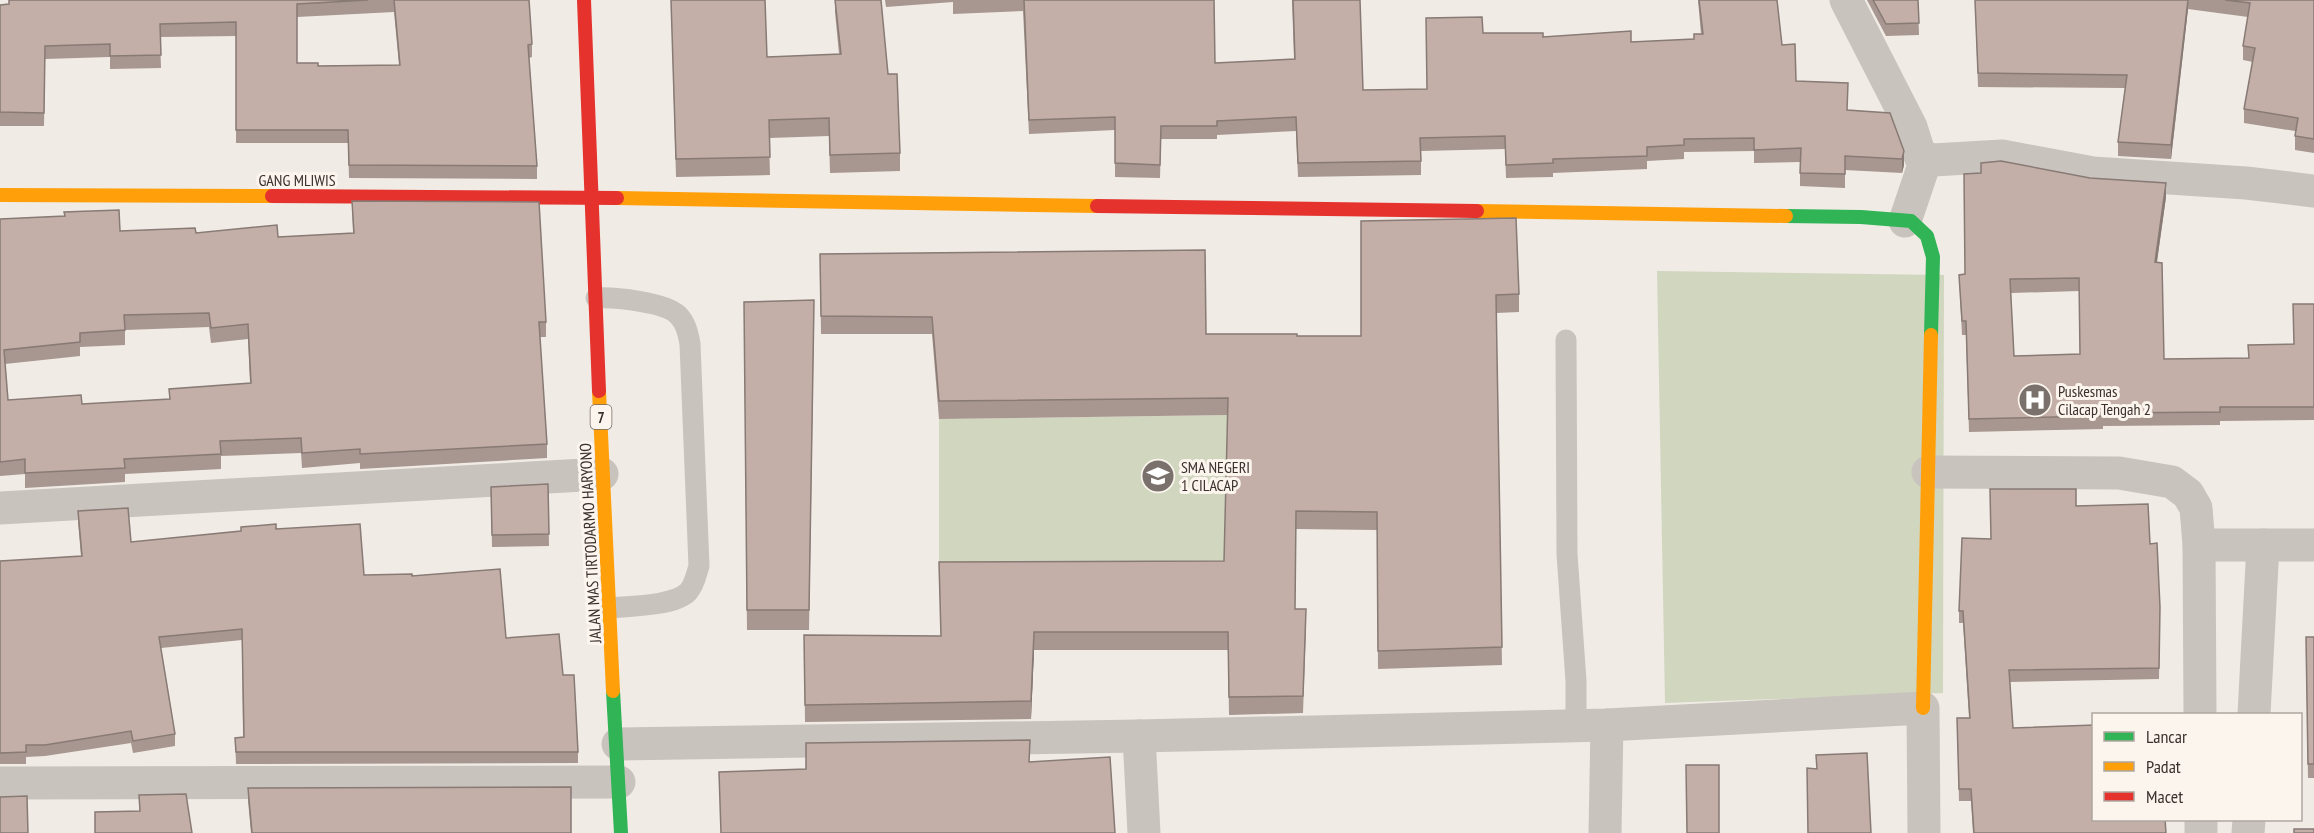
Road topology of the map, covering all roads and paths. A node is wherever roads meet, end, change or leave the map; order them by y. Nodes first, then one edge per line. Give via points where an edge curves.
1 (584, 0) edge
2 (1846, 0) edge
3 (1926, 159) junction
4 (2314, 191) edge
5 (0, 195) edge
6 (593, 198) junction
7 (1905, 221) junction
8 (596, 298) junction
9 (1566, 340) dead end
10 (1928, 472) junction
11 (602, 474) junction
12 (0, 508) edge
13 (2314, 544) edge
14 (2199, 545) junction
15 (2263, 545) junction
16 (610, 608) junction
17 (1923, 708) junction
18 (2200, 713) edge
19 (2254, 713) edge
20 (1592, 725) junction
21 (1139, 736) junction
22 (618, 744) junction
23 (619, 782) junction
24 (0, 783) edge
25 (621, 833) edge
26 (1144, 833) edge
27 (1605, 833) edge
28 (1924, 833) edge

1 - 6 main road, JALAN MAS TIRTODARMO HARYONO / 7
2 - 3 street via 1911,127 1920,156
3 - 4 street via 2002,156 2093,174
3 - 7 street
5 - 6 main road, GANG MLIWIS
6 - 7 main road, GANG MLIWIS via 1849,217
6 - 8 main road, JALAN MAS TIRTODARMO HARYONO / 7
7 - 10 main road via 1911,221 1927,236 1933,257
8 - 11 main road, JALAN MAS TIRTODARMO HARYONO / 7
8 - 16 lane via 653,304 677,313 687,328 690,344 699,566 695,581 687,593 673,601
9 - 20 lane via 1567,554 1576,681
10 - 14 street via 2119,473 2172,482 2188,494 2196,508
10 - 17 main road
11 - 12 street
11 - 16 main road, JALAN MAS TIRTODARMO HARYONO / 7
13 - 15 street
14 - 15 street
14 - 18 street
15 - 19 street
16 - 22 main road, JALAN MAS TIRTODARMO HARYONO / 7
17 - 20 street
17 - 28 street
20 - 21 street
20 - 27 street
21 - 22 street
21 - 26 street
22 - 23 main road, JALAN MAS TIRTODARMO HARYONO / 7
23 - 24 street
23 - 25 main road, JALAN MAS TIRTODARMO HARYONO / 7

